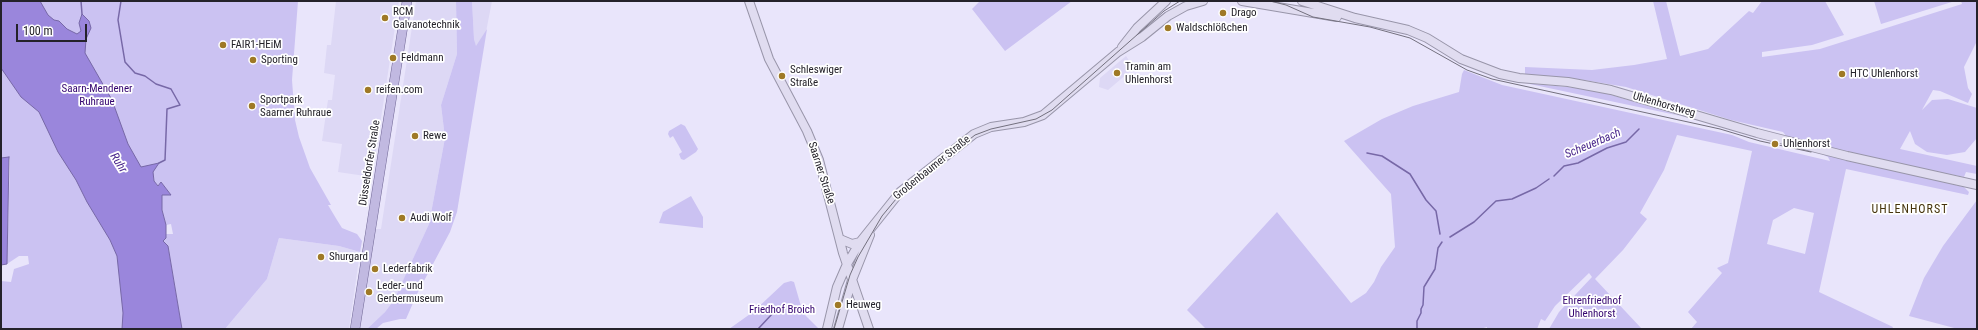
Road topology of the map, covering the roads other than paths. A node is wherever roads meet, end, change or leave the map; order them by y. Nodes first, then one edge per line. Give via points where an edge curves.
1 (407, 1) edge
2 (749, 1) edge
3 (1166, 1) edge
4 (1203, 1) edge
5 (1242, 1) edge
6 (1302, 1) edge
7 (1355, 18) junction
8 (1118, 52) junction
9 (1977, 185) edge
10 (876, 224) junction
11 (840, 239) junction
12 (860, 242) junction
13 (847, 264) junction
14 (852, 280) junction
15 (355, 329) edge
16 (827, 329) edge
17 (838, 329) edge
18 (868, 329) edge

1 - 15 main road, Düsseldorfer Straße
2 - 11 main road, Saarner Straße via 769,59 817,155
3 - 8 main road, Großenbaumer Straße via 1137,28
4 - 8 main road, Großenbaumer Straße via 1173,13
5 - 7 main road, Uhlenhorstweg via 1300,12
6 - 7 main road, Uhlenhorstweg
7 - 9 main road, Uhlenhorstweg via 1412,31 1461,59 1500,74 1611,90 1757,133
8 - 10 main road, Großenbaumer Straße via 1043,115 974,134 900,192
10 - 12 main road, Großenbaumer Straße
10 - 14 main road, Großenbaumer Straße
11 - 12 main road via 852,244
11 - 13 main road, Saarner Straße
12 - 13 main road, Großenbaumer Straße
13 - 14 main road, Saarner Straße
13 - 16 main road, Großenbaumer Straße
14 - 17 main road, Großenbaumer Straße
14 - 18 main road, Saarner Straße

